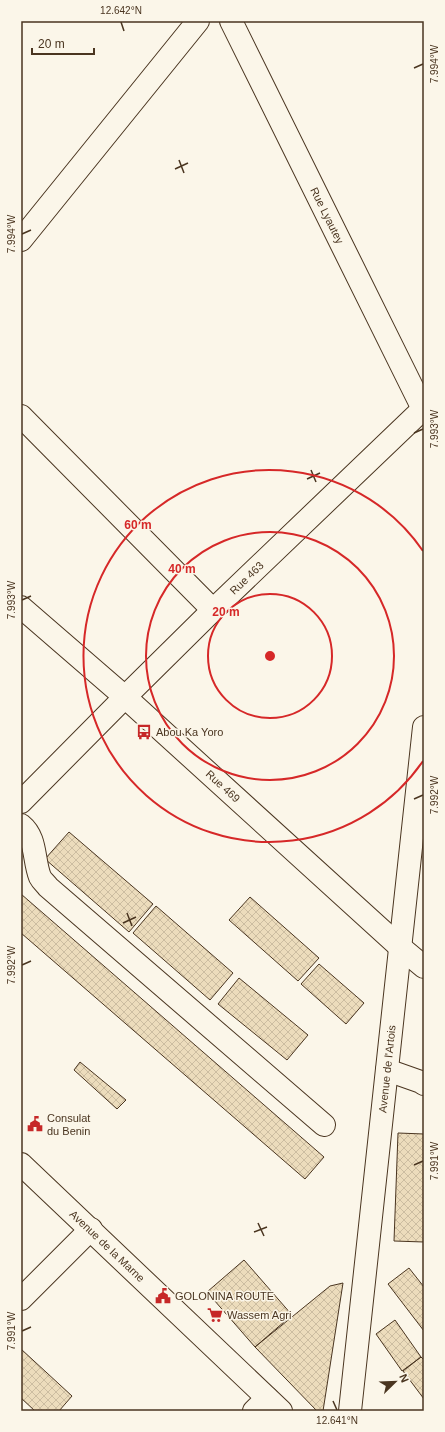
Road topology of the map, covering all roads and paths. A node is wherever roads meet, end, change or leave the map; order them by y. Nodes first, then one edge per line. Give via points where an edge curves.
1 (198, 21) edge
2 (231, 21) edge
3 (21, 240) edge
4 (424, 408) edge
5 (21, 416) edge
6 (21, 607) edge
7 (213, 610) junction
8 (124, 697) junction
9 (424, 730) edge
10 (21, 802) edge
11 (21, 825) edge
12 (400, 947) junction
13 (424, 967) edge
14 (387, 1070) junction
15 (424, 1084) edge
16 (324, 1125) dead end
17 (21, 1164) edge
18 (91, 1229) junction
19 (21, 1299) edge
20 (267, 1407) edge
21 (350, 1411) edge

1 - 3 street
2 - 4 street, Rue Lyautey
4 - 7 street, Rue 463
5 - 7 street
6 - 8 street, Rue 469
7 - 8 street, Rue 463
8 - 10 street, Rue 463
8 - 12 street, Rue 469
9 - 12 street, Avenue de l'Artois
11 - 16 street via 34,844 41,878 48,887
12 - 13 street, Rue 469
12 - 14 street, Avenue de l'Artois
14 - 15 street
14 - 21 street, Avenue de l'Artois
17 - 18 street, Avenue de la Marne
18 - 19 street
18 - 20 street, Avenue de la Marne

